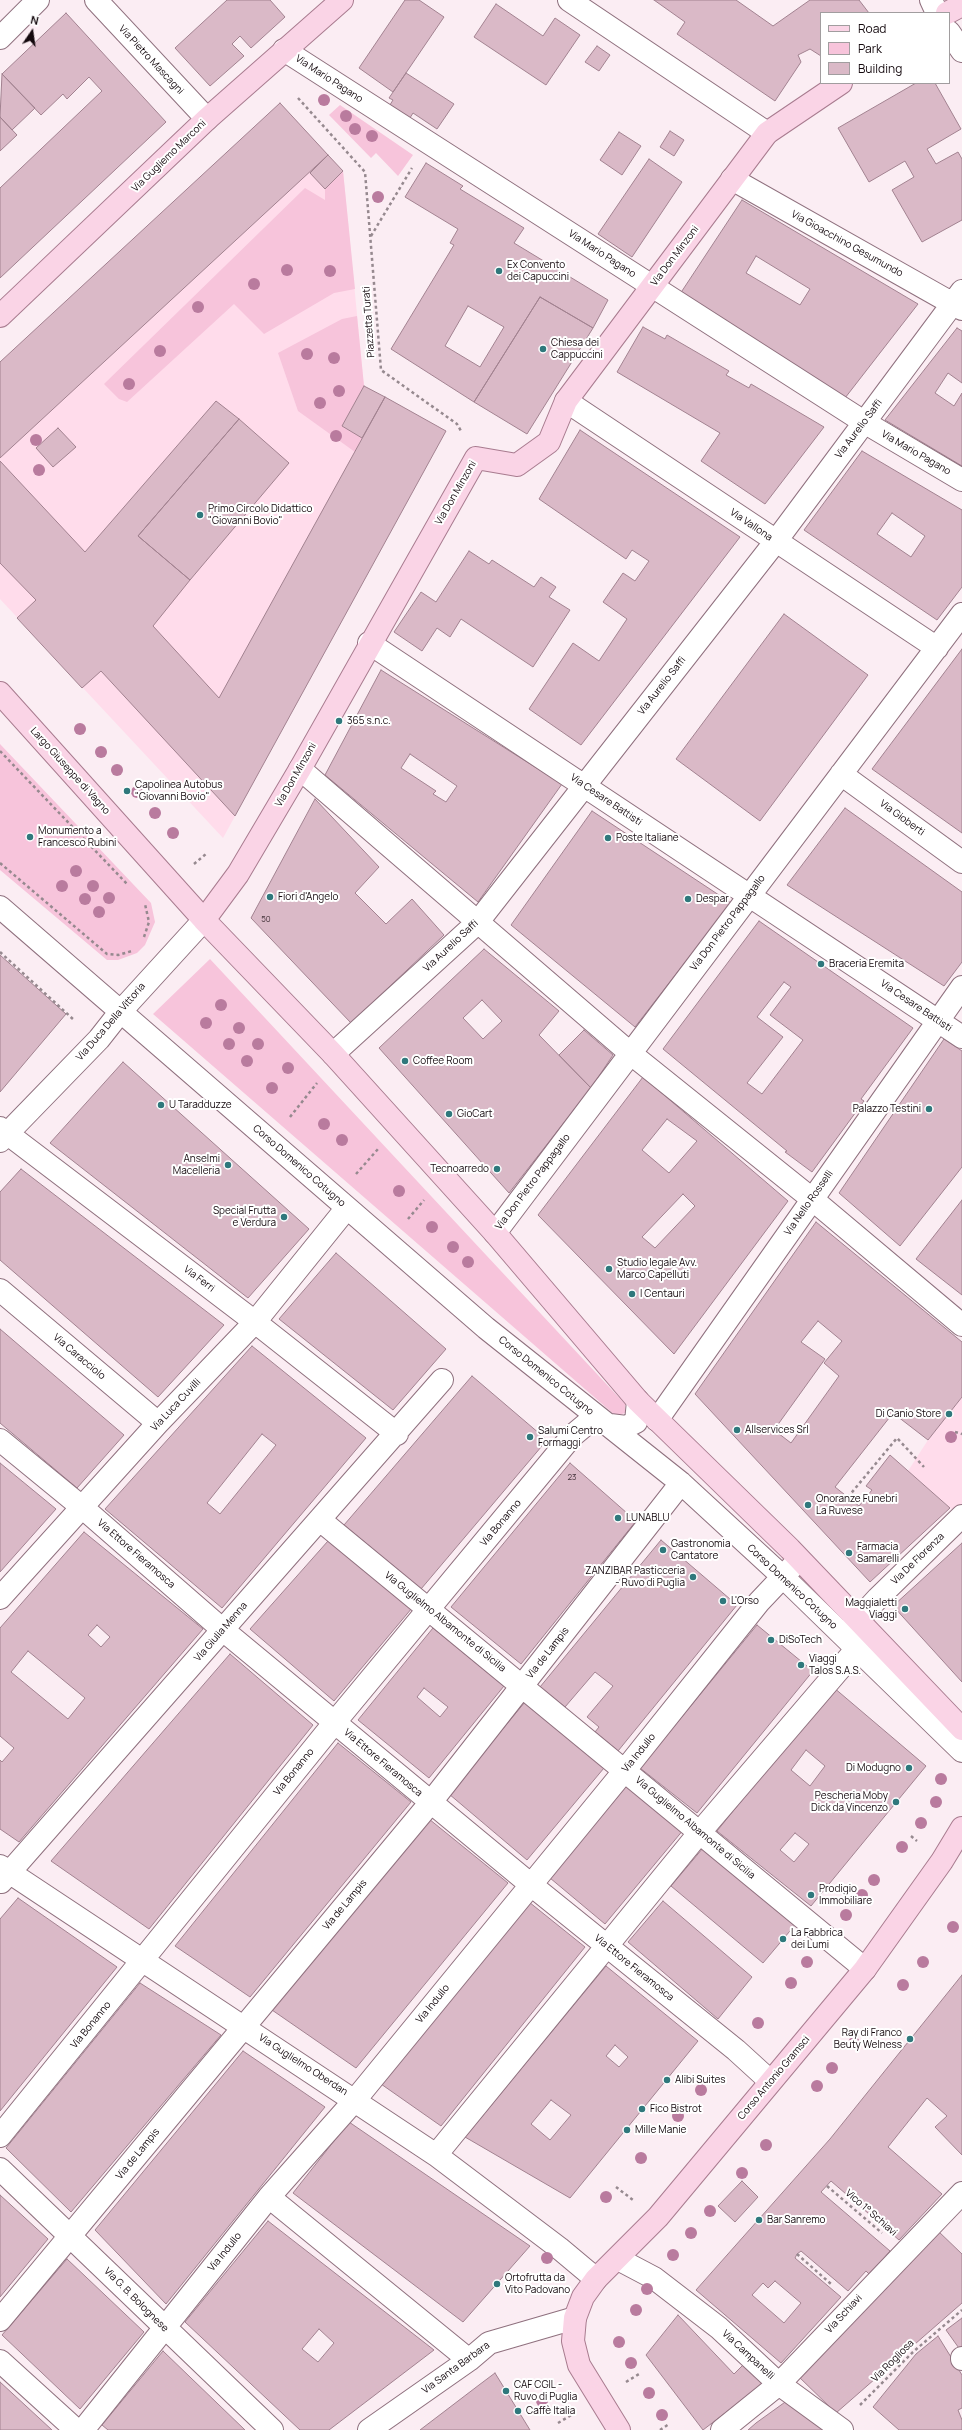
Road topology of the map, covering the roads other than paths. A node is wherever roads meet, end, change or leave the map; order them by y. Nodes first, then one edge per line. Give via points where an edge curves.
1 (38, 0) edge
2 (96, 0) edge
3 (342, 0) edge
4 (569, 0) edge
5 (931, 0) edge
6 (962, 5) edge
7 (937, 12) edge
8 (949, 12) edge
9 (950, 33) edge
10 (0, 38) edge
11 (284, 50) junction
12 (962, 51) edge
13 (840, 84) edge
14 (207, 119) junction
15 (767, 133) junction
16 (732, 179) junction
17 (652, 286) junction
18 (959, 301) edge
19 (0, 316) edge
20 (566, 402) junction
21 (864, 422) junction
22 (962, 480) edge
23 (776, 541) junction
24 (962, 614) edge
25 (369, 643) junction
26 (937, 648) junction
27 (0, 693) edge
28 (300, 769) junction
29 (841, 774) junction
30 (584, 786) junction
31 (962, 862) edge
32 (750, 896) junction
33 (0, 907) edge
34 (204, 920) junction
35 (477, 923) junction
36 (962, 986) edge
37 (121, 1011) junction
38 (938, 1021) junction
39 (962, 1037) edge
40 (630, 1053) junction
41 (333, 1054) junction
42 (2, 1134) edge
43 (812, 1199) junction
44 (346, 1209) junction
45 (495, 1233) junction
46 (0, 1290) edge
47 (255, 1322) junction
48 (962, 1325) edge
49 (442, 1380) dead end
50 (638, 1401) junction
51 (657, 1420) junction
52 (603, 1421) junction
53 (158, 1423) junction
54 (397, 1434) junction
55 (0, 1440) edge
56 (680, 1483) junction
57 (83, 1508) junction
58 (962, 1516) edge
59 (320, 1520) junction
60 (795, 1554) junction
61 (776, 1571) junction
62 (0, 1598) edge
63 (429, 1610) junction
64 (223, 1630) junction
65 (858, 1634) junction
66 (522, 1686) junction
67 (335, 1722) junction
68 (962, 1729) edge
69 (962, 1751) edge
70 (625, 1770) junction
71 (431, 1802) junction
72 (962, 1828) edge
73 (700, 1832) junction
74 (3, 1874) edge
75 (530, 1884) junction
76 (608, 1946) junction
77 (143, 1961) junction
78 (865, 1969) junction
79 (244, 2026) junction
80 (770, 2081) junction
81 (355, 2100) junction
82 (0, 2136) edge
83 (436, 2155) junction
84 (0, 2169) edge
85 (962, 2194) edge
86 (269, 2197) junction
87 (71, 2235) junction
88 (618, 2259) junction
89 (596, 2279) junction
90 (575, 2318) junction
91 (0, 2320) edge
92 (165, 2329) junction
93 (469, 2360) junction
94 (0, 2361) edge
95 (779, 2384) junction
96 (841, 2429) edge
97 (76, 2430) edge
98 (83, 2430) edge
99 (272, 2430) edge
100 (369, 2430) edge
101 (619, 2430) edge
102 (722, 2430) edge

1 - 10 street
2 - 14 street, Via Pietro Mascagni
3 - 11 main road, Via Gugliemo Marconi
4 - 15 street
5 - 7 street
6 - 8 main road
9 - 12 street
11 - 14 main road, Via Gugliemo Marconi
11 - 17 street, Via Mario Pagano
13 - 15 main road, Via Don Minzoni
14 - 19 main road, Via Gugliemo Marconi
15 - 16 main road, Via Don Minzoni
16 - 17 main road, Via Don Minzoni
16 - 18 street, Via Gioacchino Gesumundo
17 - 20 main road, Via Don Minzoni
17 - 21 street, Via Mario Pagano
18 - 21 street, Via Aurelio Saffi
20 - 23 street, Via Vallona
20 - 25 main road, Via Don Minzoni via 549,442 517,465 476,458
21 - 22 street, Via Mario Pagano
21 - 23 street, Via Aurelio Saffi
23 - 26 street, Via Vallona
23 - 30 street, Via Aurelio Saffi
24 - 26 street, Via Don Pietro Pappagallo
25 - 28 main road, Via Don Minzoni
25 - 30 street, Via Cesare Battisti
26 - 29 street, Via Don Pietro Pappagallo
27 - 34 main road, Largo Giuseppe di Vagno
28 - 34 main road, Via Don Minzoni via 238,874
28 - 35 street
29 - 31 street, Via Gioberti
29 - 32 street, Via Don Pietro Pappagallo
30 - 32 street, Via Cesare Battisti
30 - 35 street, Via Aurelio Saffi
32 - 38 street, Via Cesare Battisti
32 - 40 street, Via Don Pietro Pappagallo
33 - 37 street
34 - 37 street, Via Duca Della Vittoria
34 - 41 main road, Corso Domenico Cotugno
35 - 40 street
35 - 41 street, Via Aurelio Saffi
36 - 38 street, Via Nello Rosselli
37 - 42 street, Via Duca Della Vittoria via 99,1039
37 - 44 street, Corso Domenico Cotugno
38 - 39 street, Via Cesare Battisti
38 - 43 street, Via Nello Rosselli
40 - 43 street
40 - 45 street, Via Don Pietro Pappagallo
41 - 45 main road, Corso Domenico Cotugno
42 - 47 street, Via Ferri
43 - 48 street
43 - 51 street, Via Nello Rosselli
44 - 47 street, Via Luca Cuvilli
44 - 52 street, Corso Domenico Cotugno via 486,1328
45 - 50 main road, Corso Domenico Cotugno
46 - 53 street, Via Caracciolo
47 - 53 street, Via Luca Cuvilli
47 - 54 street, Via Ferri
49 - 54 street, Via Giulia Menna
50 - 51 main road, Corso Domenico Cotugno
50 - 52 street via 636,1422 626,1427
51 - 60 main road, Corso Domenico Cotugno
52 - 56 street, Corso Domenico Cotugno
52 - 63 street, Via Bonanno via 572,1436
53 - 57 street, Via Luca Cuvilli
54 - 59 street, Via Giulia Menna
55 - 57 street, Via Ettore Fieramosca
56 - 61 street, Corso Domenico Cotugno
56 - 66 street, Via de Lampis
57 - 62 street, Via Luca Cuvilli
57 - 64 street, Via Ettore Fieramosca
58 - 65 street, Via De Florenza via 878,1598
59 - 63 street, Via Guglielmo Albamonte di Sicilia
59 - 64 street, Via Giulia Menna
60 - 61 street, Via Indullo
60 - 65 main road, Corso Domenico Cotugno
61 - 65 street, Corso Domenico Cotugno
61 - 70 street, Via Indullo
63 - 66 street, Via Guglielmo Albamonte di Sicilia
63 - 67 street, Via Bonanno
64 - 67 street, Via Ettore Fieramosca
64 - 74 street, Via Giulia Menna
65 - 68 main road, Corso Domenico Cotugno
65 - 69 street, Corso Domenico Cotugno
65 - 73 street, Via De Florenza
66 - 70 street, Via Guglielmo Albamonte di Sicilia
66 - 71 street, Via de Lampis
67 - 71 street, Via Ettore Fieramosca
67 - 77 street, Via Bonanno
70 - 73 street, Via Guglielmo Albamonte di Sicilia
70 - 75 street, Via Indullo
71 - 75 street, Via Ettore Fieramosca
71 - 79 street, Via de Lampis
72 - 78 main road, Corso Antonio Gramsci via 942,1861
73 - 76 street, Via De Florenza
73 - 78 street, Via Guglielmo Albamonte di Sicilia
74 - 77 street, Via Guglielmo Oberdan
75 - 76 street, Via Ettore Fieramosca
75 - 81 street, Via Indullo
76 - 80 street, Via Ettore Fieramosca via 736,2050
76 - 83 street, Via De Florenza
77 - 79 street, Via Guglielmo Oberdan
77 - 82 street, Via Bonanno
78 - 80 main road, Corso Antonio Gramsci
79 - 81 street, Via Guglielmo Oberdan
79 - 87 street, Via de Lampis
80 - 88 main road, Corso Antonio Gramsci via 658,2217
81 - 83 street, Via Guglielmo Oberdan
81 - 86 street, Via Indullo
83 - 89 street, Via Guglielmo Oberdan
84 - 87 street, Via G. B. Bolognese
85 - 95 street, Via Schiavi
86 - 92 street, Via Indullo
86 - 93 street
87 - 91 street, Via de Lampis
87 - 92 street, Via G. B. Bolognese
88 - 89 main road, Corso Antonio Gramsci
88 - 95 street, Via Campanelli via 654,2278 719,2328
89 - 90 main road, Corso Antonio Gramsci via 583,2297
90 - 93 street, Via Santa Barbara via 489,2343
90 - 101 main road, Corso Antonio Gramsci via 573,2341 579,2364
92 - 98 street, Via Indullo
92 - 99 street, Via G. B. Bolognese
93 - 100 street, Via Santa Barbara
94 - 97 street
95 - 96 street, Via Campanelli
95 - 102 street, Via Schiavi

